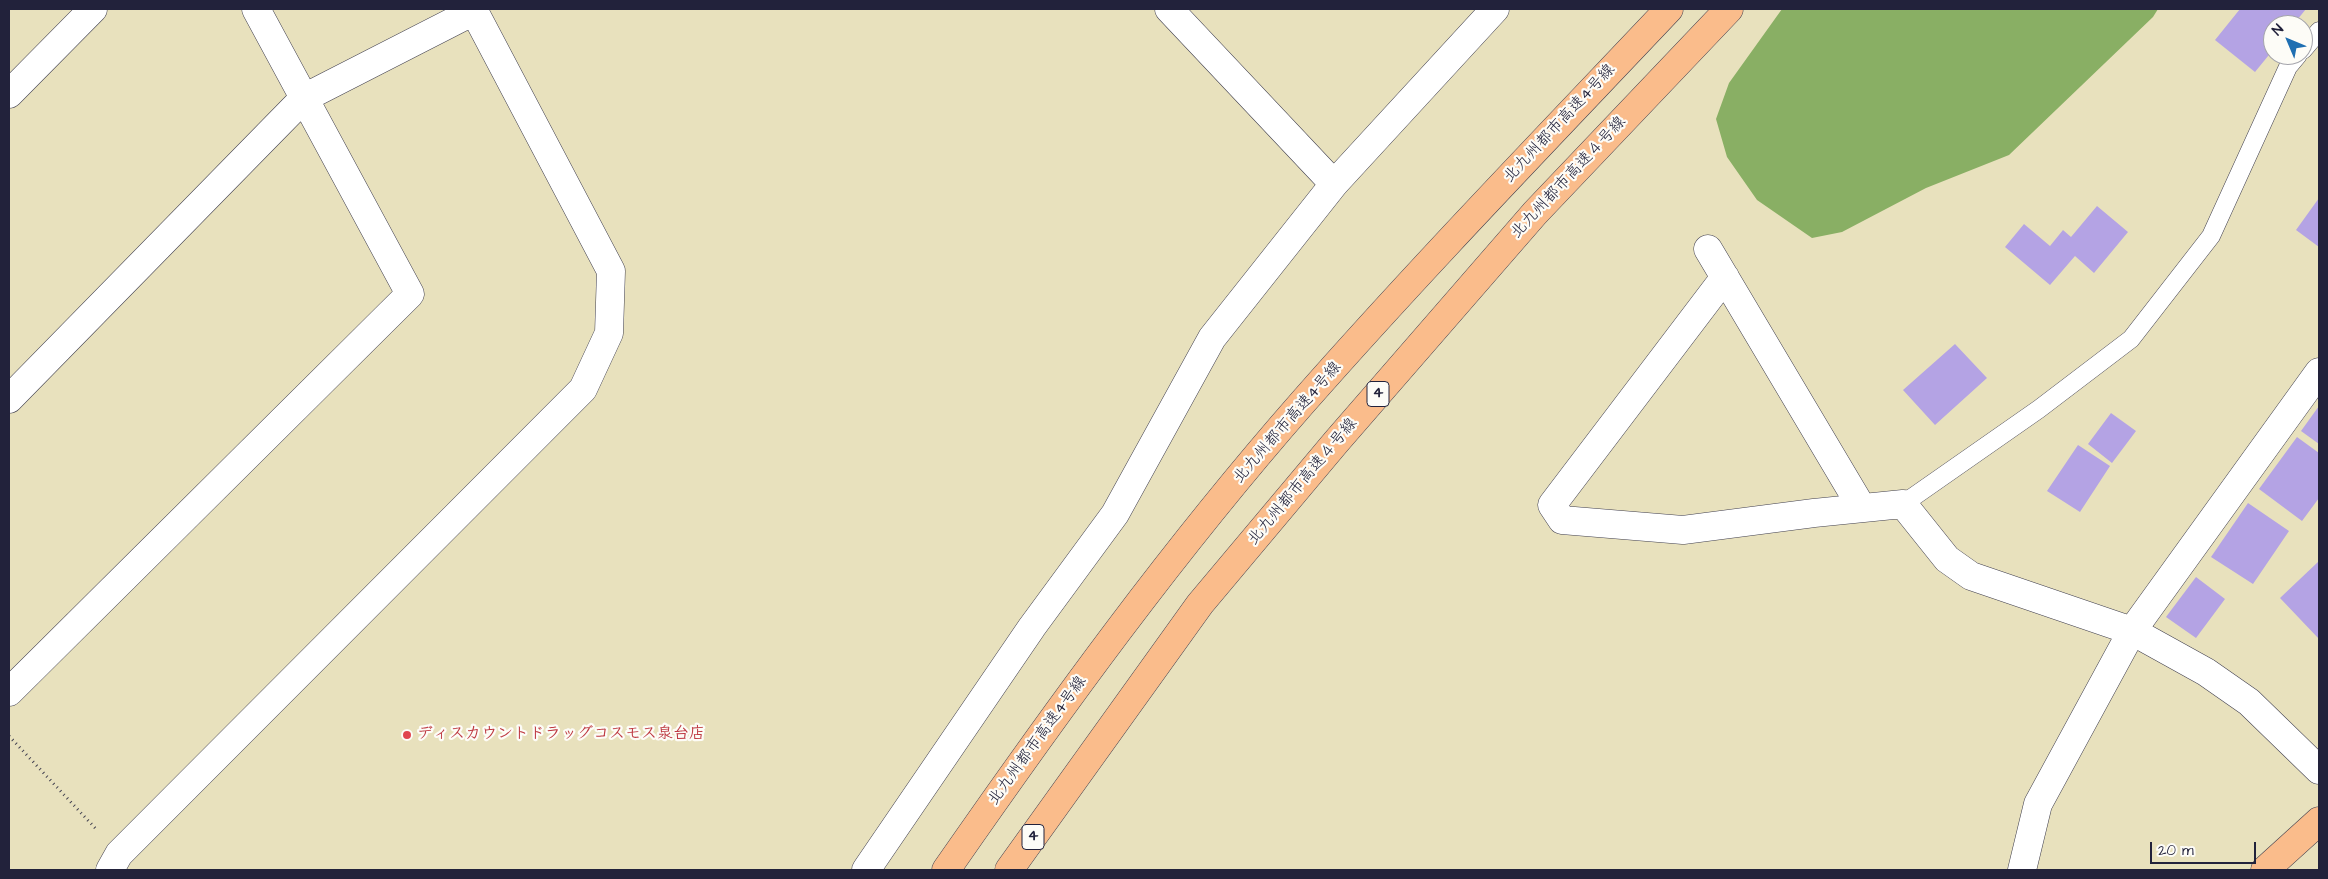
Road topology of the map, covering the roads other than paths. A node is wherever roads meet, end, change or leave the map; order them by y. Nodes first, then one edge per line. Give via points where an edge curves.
1 (93, 9) edge
2 (256, 9) edge
3 (1169, 9) edge
4 (1495, 9) edge
5 (1669, 9) edge
6 (1729, 9) edge
7 (474, 10) edge
8 (2290, 65) edge
9 (9, 94) edge
10 (304, 98) junction
11 (1334, 184) junction
12 (1708, 249) dead end
13 (1725, 277) junction
14 (2319, 372) edge
15 (9, 399) edge
16 (1903, 504) junction
17 (1862, 508) junction
18 (2132, 631) junction
19 (9, 692) edge
20 (2319, 770) edge
21 (2319, 821) edge
22 (115, 862) edge
23 (866, 870) edge
24 (946, 870) edge
25 (1008, 870) edge
26 (2022, 870) edge
27 (2265, 870) edge

1 - 9 street
2 - 10 street
3 - 11 street
4 - 11 street
5 - 24 main road, 北九州都市高速4号線 via 1302,403 1160,574
6 - 25 main road, 北九州都市高速４号線 / 4 via 1535,213 1200,604
7 - 10 street
7 - 22 street via 611,271 609,333 583,389
8 - 16 lane via 2211,236 2131,339 2039,409
10 - 15 street
10 - 19 street via 410,294
11 - 23 street via 1212,338 1115,514 1032,627
12 - 13 street
13 - 17 street
13 - 17 street via 1552,505 1562,520 1683,530
14 - 18 street
16 - 17 street
16 - 18 street via 1947,560 1971,576
18 - 20 street via 2206,672 2249,702
18 - 26 street via 2038,804
21 - 27 main road

